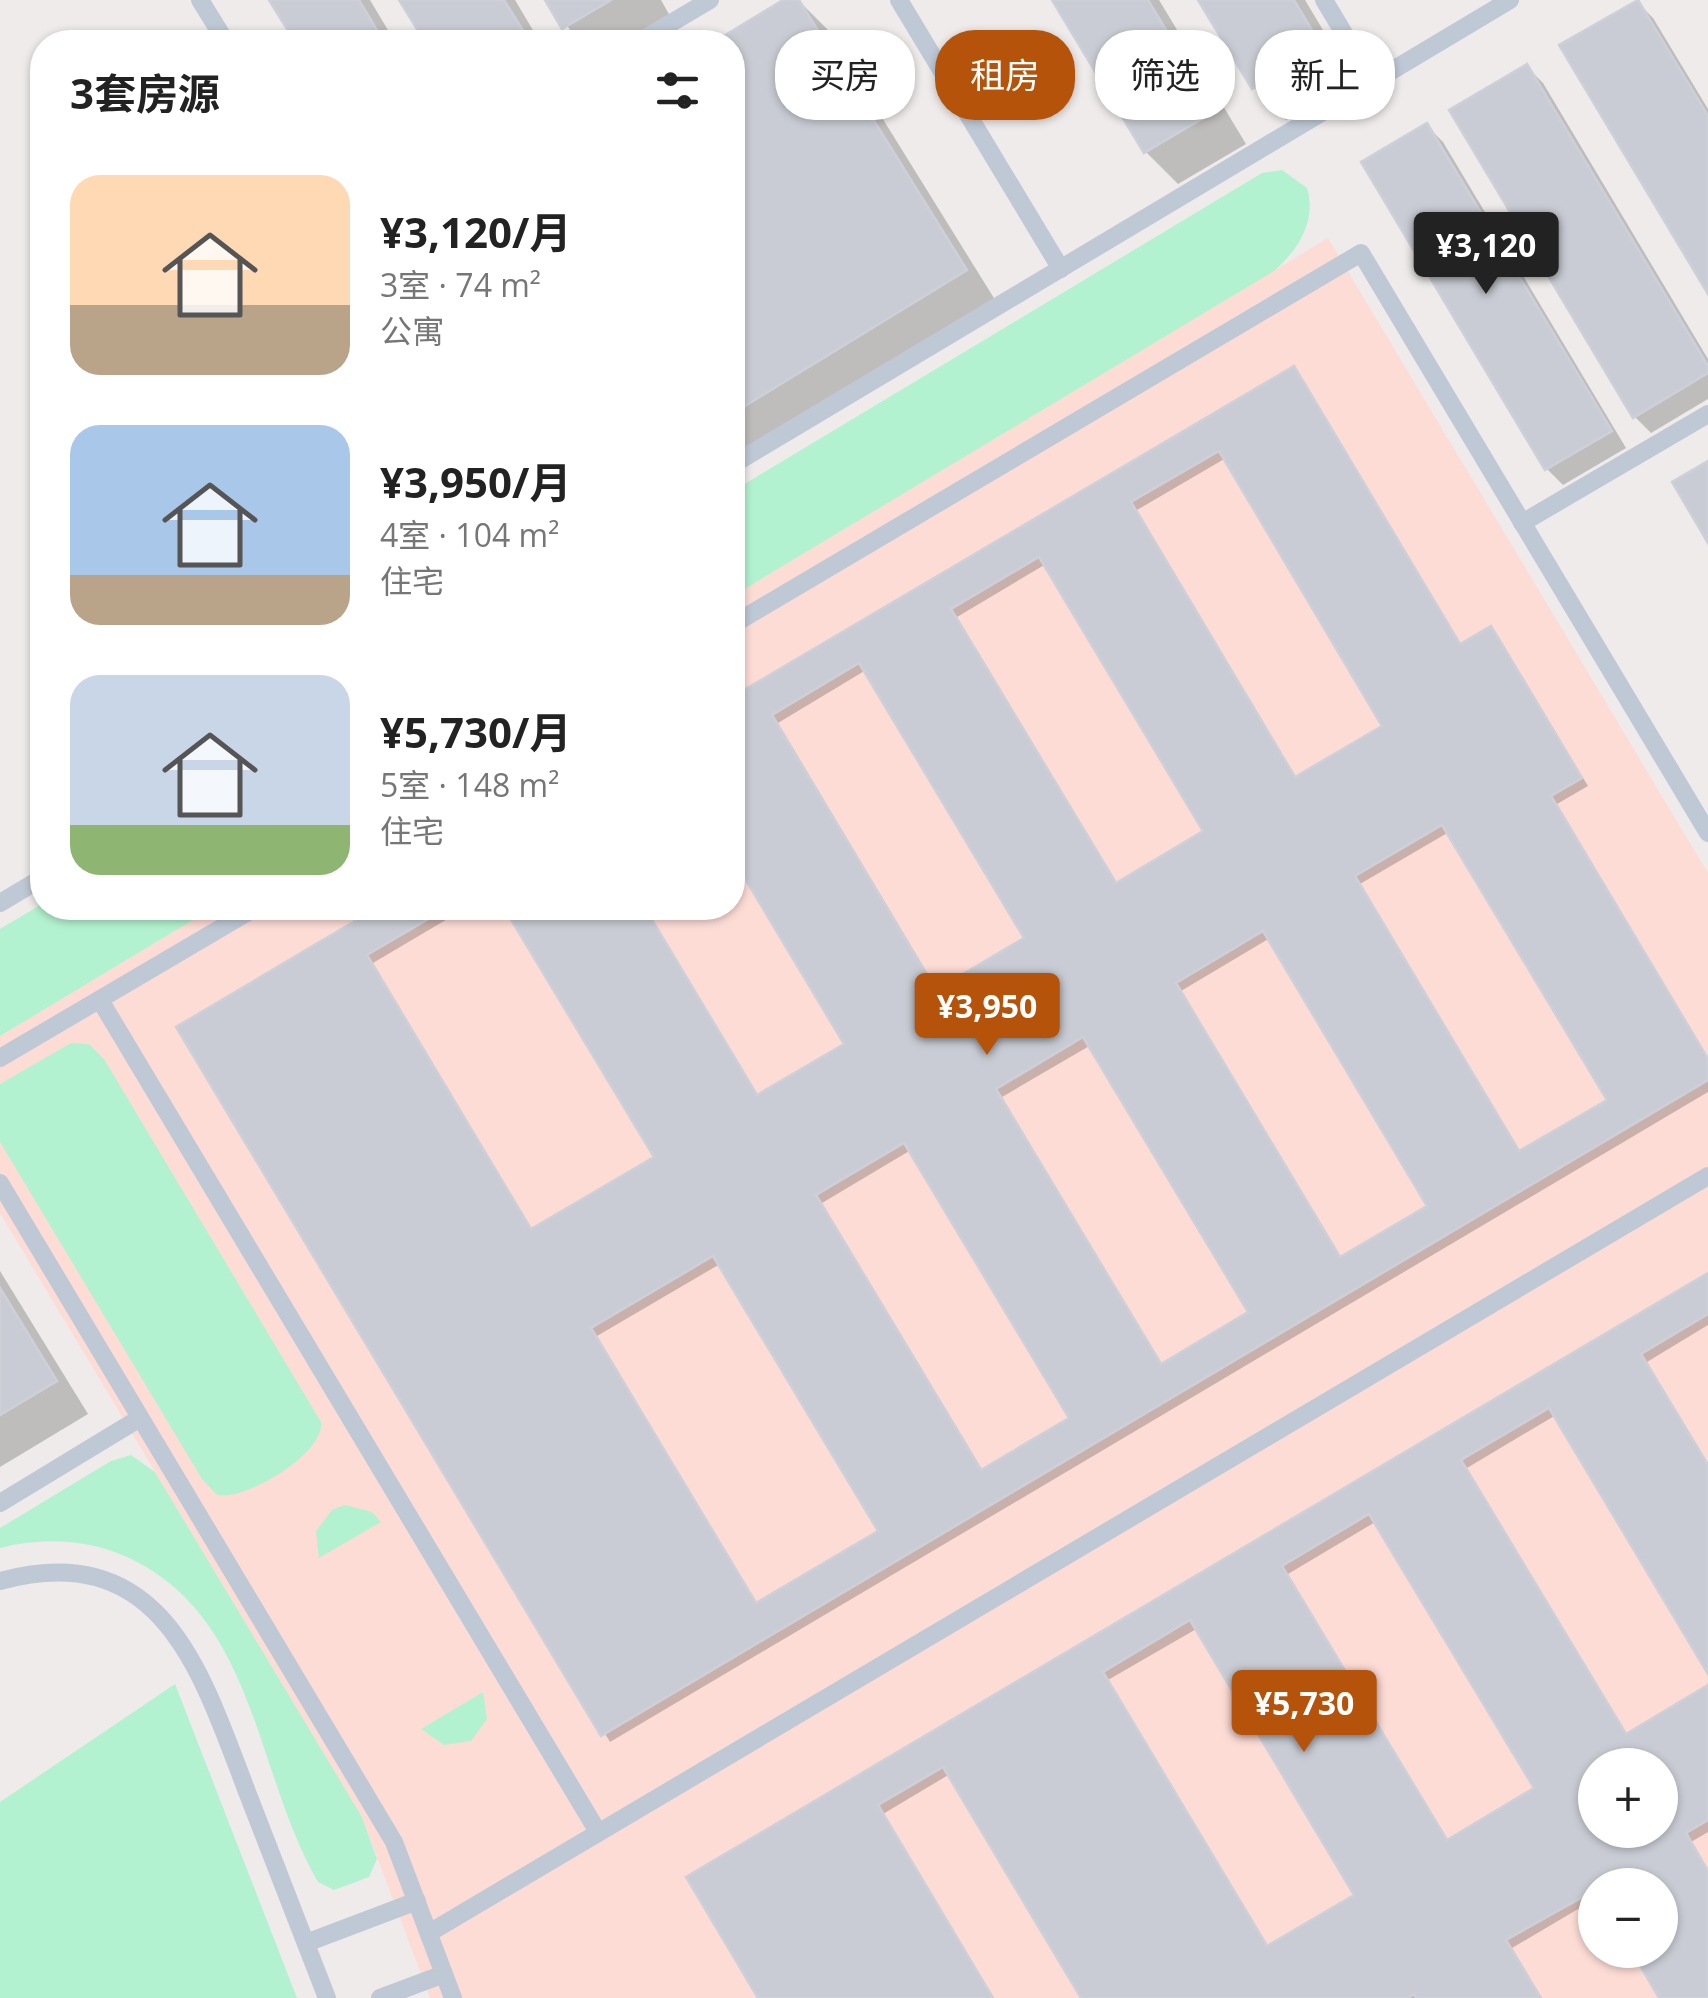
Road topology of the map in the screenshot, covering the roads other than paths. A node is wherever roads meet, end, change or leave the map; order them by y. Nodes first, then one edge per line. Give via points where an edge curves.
1 (200, 0) edge
2 (710, 0) edge
3 (899, 0) edge
4 (1324, 0) edge
5 (1510, 0) edge
6 (219, 30) edge
7 (660, 30) edge
8 (1342, 30) edge
9 (1395, 69) edge
10 (1309, 120) edge
11 (1060, 269) junction
12 (1708, 414) edge
13 (745, 457) edge
14 (1522, 524) junction
15 (745, 617) edge
16 (1708, 833) edge
17 (30, 885) edge
18 (0, 904) edge
19 (235, 920) edge
20 (100, 1000) junction
21 (0, 1058) edge
22 (1708, 1176) edge
23 (0, 1183) edge
24 (140, 1418) junction
25 (0, 1503) edge
26 (0, 1581) edge
27 (598, 1832) junction
28 (416, 1901) junction
29 (429, 1933) junction
30 (306, 1943) junction
31 (444, 1974) junction
32 (327, 1998) edge
33 (380, 1998) edge
34 (453, 1998) edge

1 - 6 lane
2 - 7 lane
3 - 11 lane
4 - 8 lane
5 - 9 lane
10 - 11 lane
11 - 13 lane
12 - 14 lane
14 - 15 lane via 1361,253
14 - 16 lane
17 - 18 lane
19 - 20 lane
20 - 21 lane
20 - 27 lane
22 - 27 lane
23 - 24 lane
24 - 25 lane
24 - 28 lane via 394,1842
26 - 30 lane via 51,1572 107,1583 157,1612 176,1632 204,1682
27 - 29 lane
28 - 29 lane
28 - 30 lane
29 - 31 lane
30 - 32 lane
31 - 33 lane
31 - 34 lane

